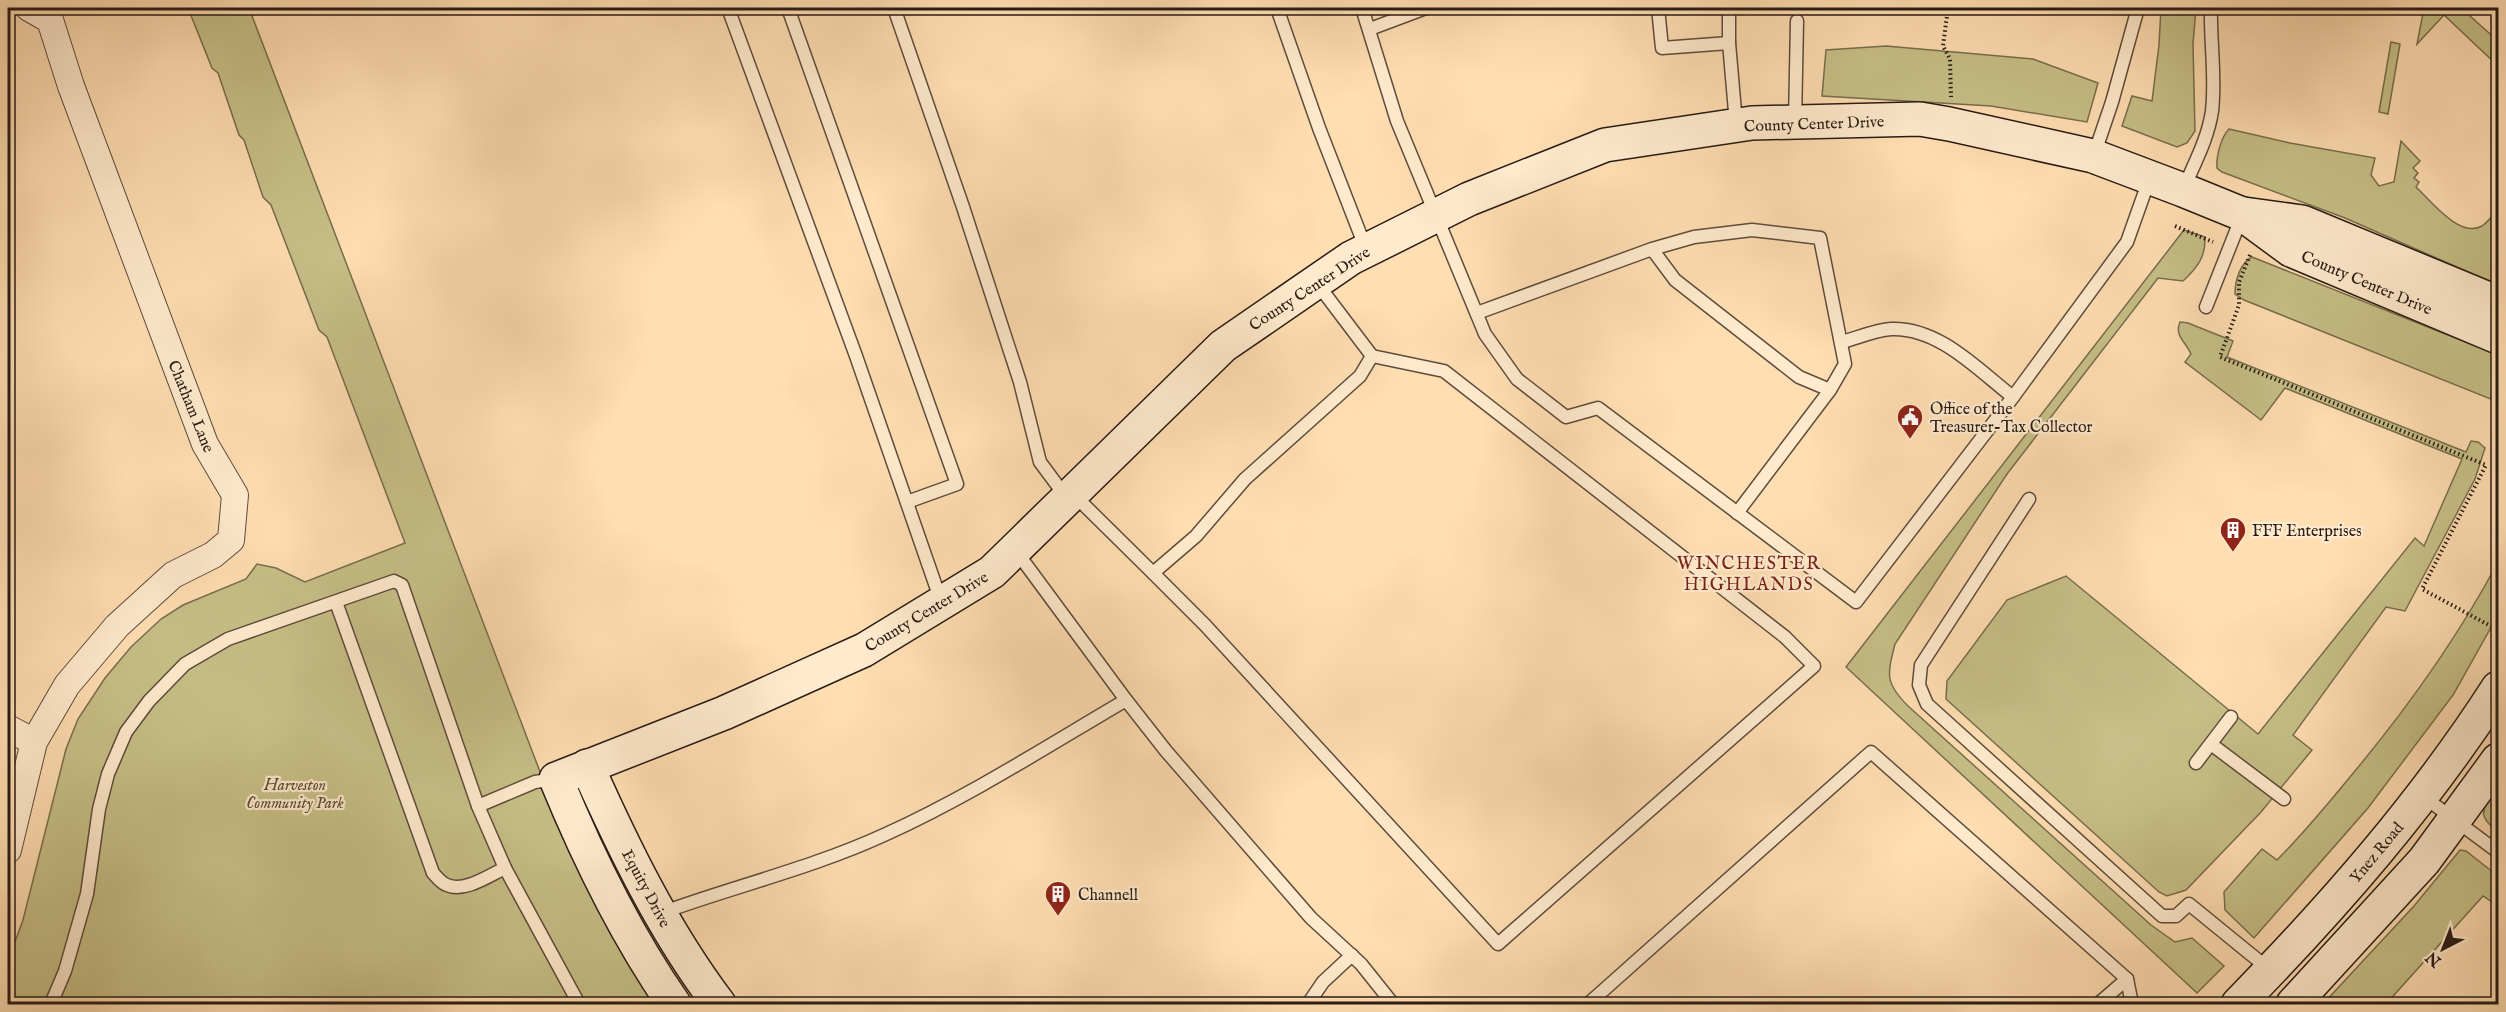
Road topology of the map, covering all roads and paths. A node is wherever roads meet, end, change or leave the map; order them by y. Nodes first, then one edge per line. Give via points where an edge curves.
1 (29, 8) edge
2 (728, 8) edge
3 (788, 8) edge
4 (894, 8) edge
5 (1277, 8) edge
6 (1362, 8) edge
7 (1426, 8) edge
8 (1659, 8) edge
9 (1729, 8) edge
10 (1948, 8) edge
11 (2138, 8) edge
12 (2211, 8) edge
13 (1797, 21) dead end
14 (1370, 29) junction
15 (1729, 43) junction
16 (1796, 122) junction
17 (1949, 124) junction
18 (1737, 125) junction
19 (2093, 156) junction
20 (2150, 177) junction
21 (2183, 190) junction
22 (1437, 214) junction
23 (2242, 214) junction
24 (1652, 249) junction
25 (1366, 250) junction
26 (2250, 255) dead end
27 (1316, 282) junction
28 (2499, 303) edge
29 (2206, 307) dead end
30 (1476, 313) junction
31 (2499, 337) edge
32 (1842, 342) junction
33 (1372, 356) junction
34 (1830, 390) junction
35 (2013, 398) junction
36 (1070, 496) junction
37 (2029, 498) dead end
38 (907, 502) junction
39 (1737, 513) junction
40 (1015, 550) junction
41 (1153, 573) junction
42 (336, 602) junction
43 (942, 602) junction
44 (2499, 630) edge
45 (2499, 688) edge
46 (1126, 700) junction
47 (2231, 717) dead end
48 (8, 728) edge
49 (34, 742) junction
50 (2211, 744) junction
51 (2499, 760) edge
52 (2196, 763) dead end
53 (587, 766) junction
54 (556, 779) junction
55 (2423, 796) junction
56 (2284, 799) dead end
57 (478, 806) junction
58 (2455, 821) junction
59 (8, 850) edge
60 (2499, 852) edge
61 (505, 868) junction
62 (660, 913) junction
63 (1352, 955) junction
64 (2271, 971) junction
65 (2127, 979) junction
66 (51, 1005) edge
67 (579, 1005) edge
68 (674, 1005) edge
69 (719, 1005) edge
70 (1308, 1005) edge
71 (1393, 1005) edge
72 (1588, 1005) edge
73 (2098, 1005) edge
74 (2132, 1005) edge
75 (2238, 1005) edge
76 (2293, 1005) edge

1 - 49 street, Chatham Lane via 50,20 71,86 206,444 235,495 231,540 213,555 173,575 117,626 67,685
2 - 38 lane
3 - 38 lane via 957,484
4 - 36 lane via 1020,382 1040,462
5 - 25 lane
6 - 14 lane
7 - 14 lane
8 - 15 lane via 1662,48
9 - 15 lane
10 - 17 path via 1943,46 1952,73
11 - 19 lane
12 - 21 lane via 2211,112 2204,144
13 - 16 lane
14 - 22 lane via 1397,121
15 - 18 lane
16 - 17 street, County Center Drive via 1920,119
16 - 18 street, County Center Drive
17 - 19 street, County Center Drive
18 - 22 street, County Center Drive via 1605,145
19 - 20 street, County Center Drive
20 - 21 street, County Center Drive
20 - 35 lane via 2127,242
21 - 23 street, County Center Drive
22 - 25 street, County Center Drive
22 - 30 lane
23 - 28 street, County Center Drive via 2302,222
23 - 29 lane
23 - 31 street, County Center Drive via 2291,250
24 - 30 lane
24 - 32 lane via 1694,237 1752,230 1820,238
24 - 34 lane via 1676,280 1711,308 1799,377
25 - 27 street, County Center Drive
26 - 44 path via 2238,282 2240,305 2220,357 2486,465 2422,589
27 - 33 lane
27 - 36 street, County Center Drive via 1223,346
30 - 39 lane via 1485,334 1517,380 1566,417 1598,408
32 - 34 lane via 1845,364
32 - 35 lane via 1890,329 1917,330 1942,343
33 - 41 lane via 1360,376 1245,478 1196,536
33 - 41 lane via 1444,371 1785,637 1814,666 1498,944
34 - 39 lane
35 - 39 lane via 1856,602
36 - 40 street, County Center Drive
36 - 41 lane
37 - 64 lane via 1921,665 1919,685 1927,704 2162,916 2176,916 2189,904
38 - 43 lane
40 - 43 street, County Center Drive via 992,572
40 - 46 lane
42 - 57 lane via 394,581 402,585
42 - 61 lane via 433,873 445,885 455,888
42 - 66 lane via 228,639 185,664 126,732 108,774 87,894
43 - 53 street, County Center Drive via 864,650 724,713
45 - 55 street, Ynez Road
46 - 62 lane via 1010,770 885,835 807,866
46 - 63 lane via 1311,918
47 - 50 lane
48 - 49 street
49 - 59 street, Chatham Lane
50 - 52 lane
50 - 56 lane
51 - 58 street
53 - 54 street, County Center Drive
53 - 62 street, Equity Drive
54 - 57 lane via 535,782
54 - 68 street via 612,897
55 - 58 lane
55 - 64 street, Ynez Road
57 - 61 lane
58 - 60 lane
58 - 76 street via 2385,906
61 - 67 lane
62 - 69 street, Equity Drive
63 - 70 lane via 1323,982
63 - 71 lane
64 - 75 street, Ynez Road
65 - 72 lane via 1871,752
65 - 73 lane
65 - 74 lane

